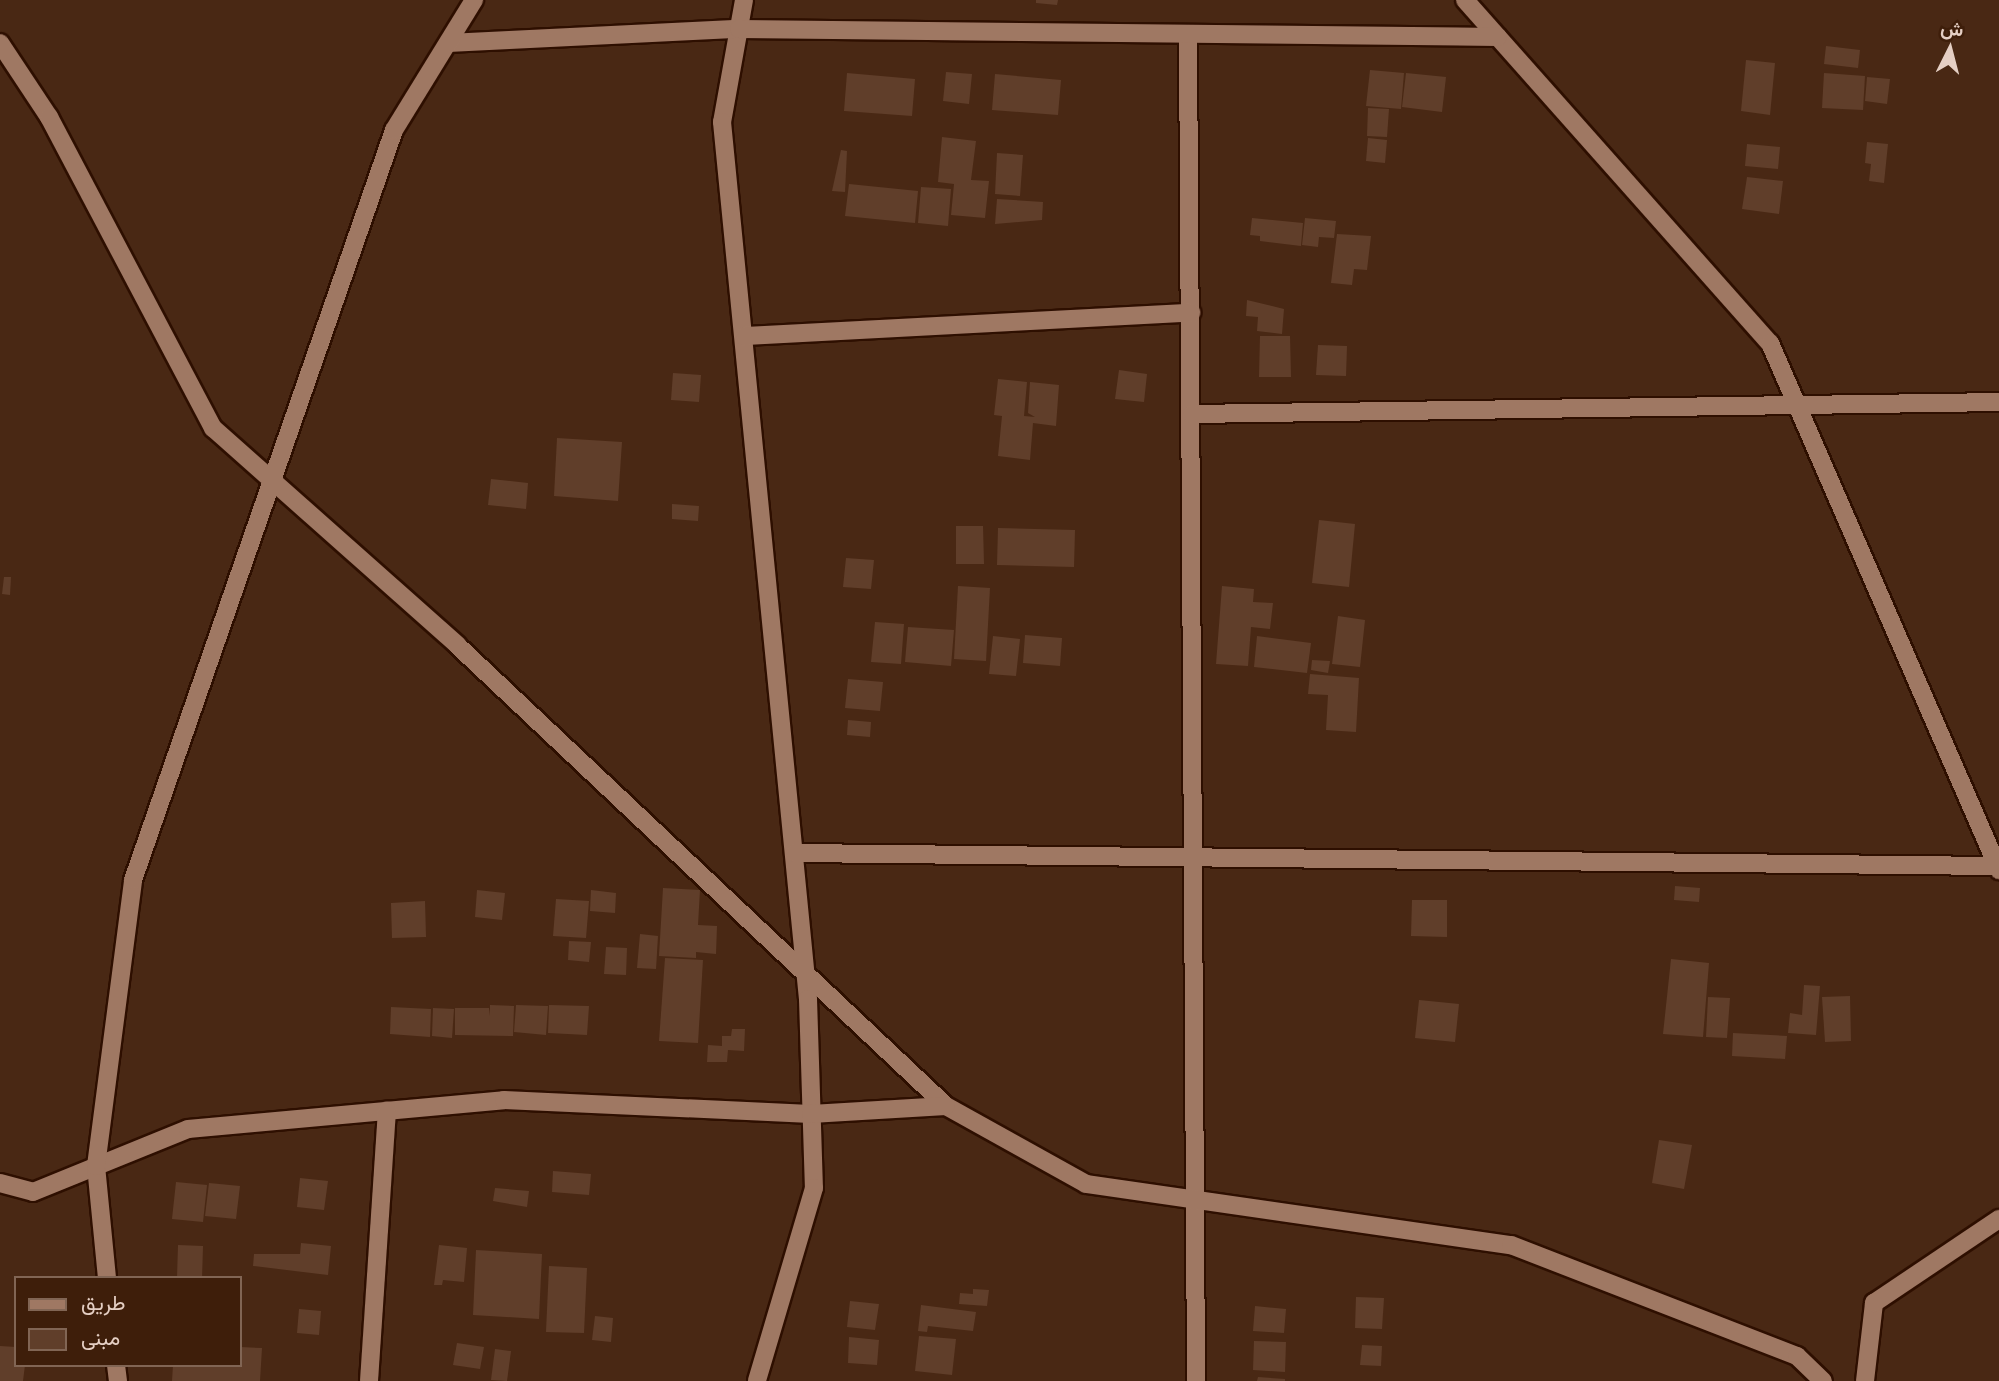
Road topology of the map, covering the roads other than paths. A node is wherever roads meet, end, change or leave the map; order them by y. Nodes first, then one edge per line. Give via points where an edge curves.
1 (474, 0) edge
2 (744, 0) edge
3 (1465, 0) edge
4 (739, 29) junction
5 (1188, 34) junction
6 (1498, 37) junction
7 (0, 43) edge
8 (448, 43) junction
9 (1191, 313) junction
10 (745, 336) junction
11 (1999, 402) edge
12 (1797, 405) junction
13 (1192, 414) junction
14 (272, 481) junction
15 (795, 853) junction
16 (1193, 857) junction
17 (1998, 868) edge
18 (805, 969) junction
19 (946, 1106) junction
20 (387, 1111) junction
21 (811, 1114) junction
22 (96, 1166) junction
23 (0, 1183) edge
24 (1195, 1200) junction
25 (1999, 1219) edge
26 (107, 1276) edge
27 (369, 1381) edge
28 (757, 1381) edge
29 (1196, 1381) edge
30 (1823, 1381) edge
31 (1865, 1381) edge

1 - 8 street
2 - 4 street
3 - 6 street
4 - 5 street
4 - 8 street
4 - 10 street via 722,122
5 - 6 street
5 - 9 street
6 - 12 street via 1770,343
7 - 14 street via 49,117 213,428
8 - 14 street via 394,130
9 - 10 street
9 - 13 street
10 - 15 street
11 - 12 street
12 - 13 street
12 - 17 street
13 - 16 street
14 - 18 street via 457,645
14 - 22 street via 133,880
15 - 16 street
15 - 18 street
16 - 17 street
16 - 24 street
18 - 19 street
18 - 21 street
19 - 21 street
19 - 24 street via 1086,1184
20 - 21 street via 504,1100
20 - 22 street via 188,1129
20 - 27 street
21 - 28 street via 814,1188
22 - 23 street via 33,1192
22 - 26 street
24 - 29 street
24 - 30 street via 1511,1245 1797,1356
25 - 31 street via 1874,1303

